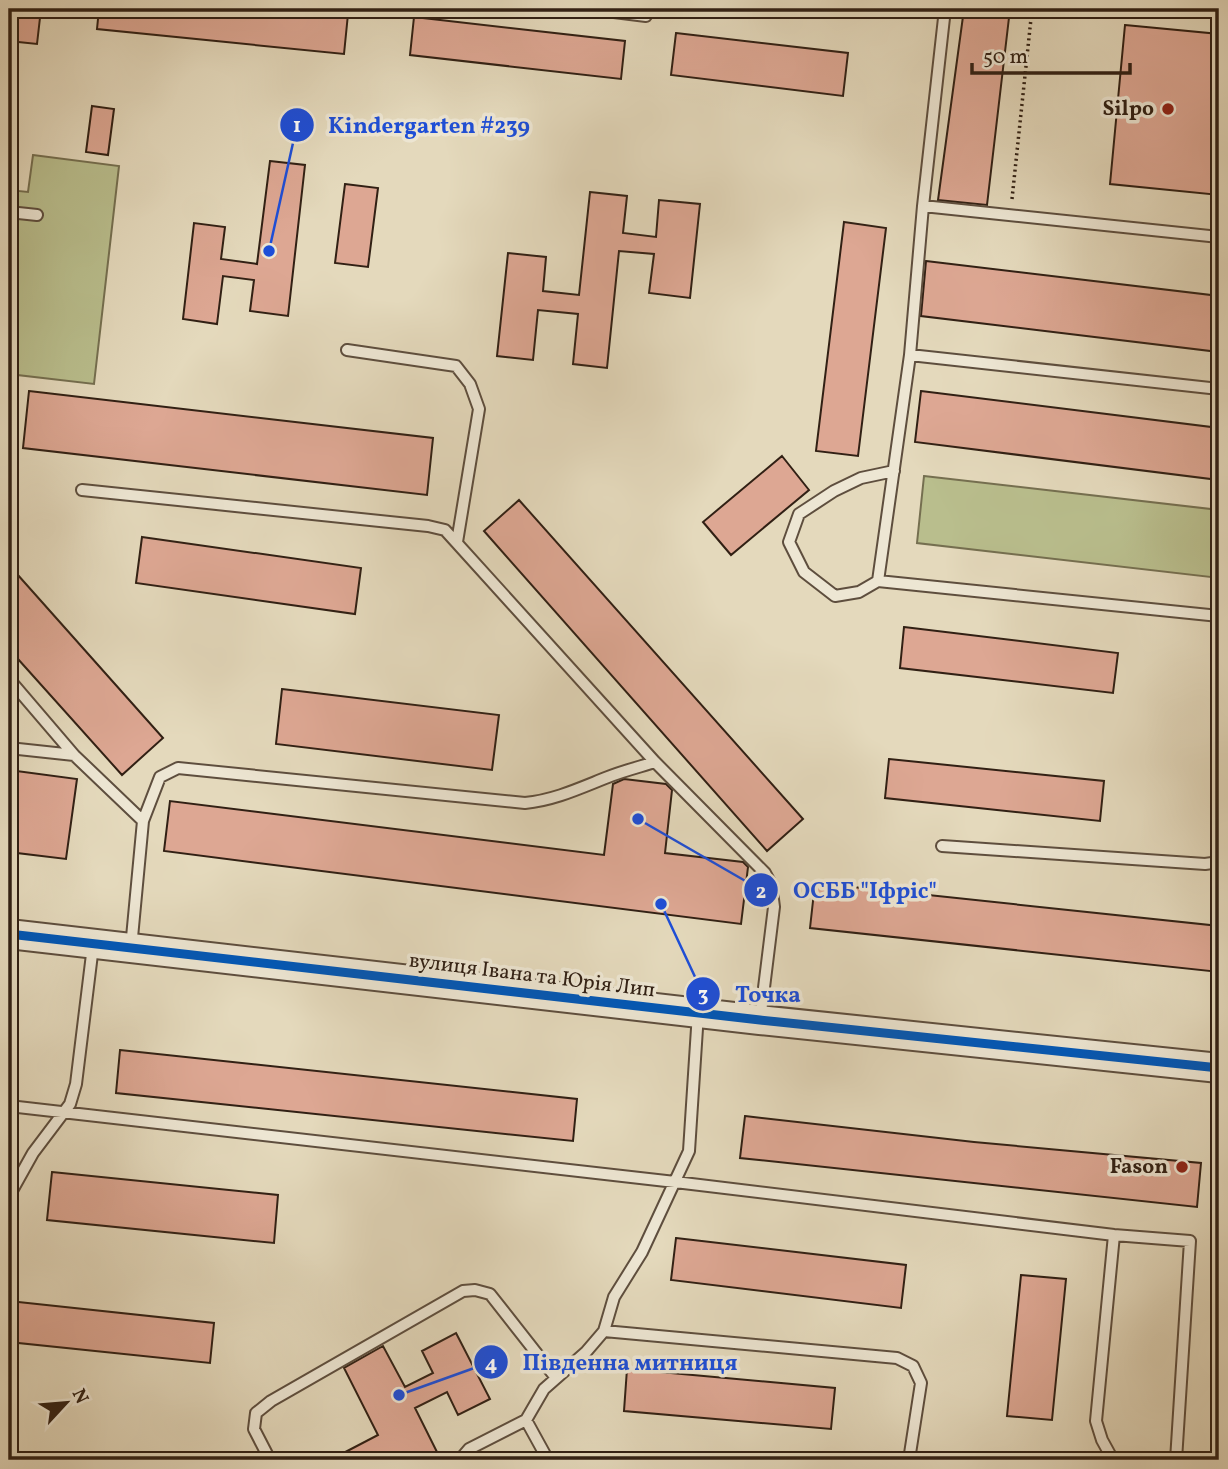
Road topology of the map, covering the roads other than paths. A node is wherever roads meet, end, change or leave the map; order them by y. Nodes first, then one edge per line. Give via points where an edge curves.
1 (590, 9) edge
2 (945, 9) edge
3 (646, 16) dead end
4 (923, 206) junction
5 (9, 212) edge
6 (37, 215) dead end
7 (1219, 237) edge
8 (347, 350) dead end
9 (910, 355) junction
10 (1219, 389) edge
11 (894, 471) junction
12 (82, 490) dead end
13 (457, 542) junction
14 (878, 581) junction
15 (1219, 616) edge
16 (9, 679) edge
17 (9, 748) edge
18 (74, 755) junction
19 (655, 762) junction
20 (142, 821) junction
21 (942, 846) dead end
22 (1219, 862) edge
23 (9, 934) edge
24 (93, 944) junction
25 (131, 948) junction
26 (698, 1013) junction
27 (760, 1020) junction
28 (1219, 1068) edge
29 (9, 1107) edge
30 (64, 1112) junction
31 (675, 1182) junction
32 (9, 1196) edge
33 (1114, 1235) junction
34 (604, 1331) junction
35 (556, 1378) junction
36 (526, 1420) junction
37 (270, 1460) edge
38 (463, 1460) edge
39 (548, 1460) edge
40 (909, 1460) edge
41 (1113, 1460) edge
42 (1176, 1460) edge

1 - 3 lane
2 - 4 lane
4 - 7 lane
4 - 9 lane
5 - 6 lane
8 - 13 lane via 456,366 470,384 479,409
9 - 10 lane
9 - 11 lane
11 - 14 lane
11 - 14 lane via 861,478 799,514 789,542 804,572 835,596 859,592
12 - 13 lane via 428,526 445,530
13 - 19 lane
14 - 15 lane
16 - 18 lane
17 - 18 lane
18 - 20 lane
19 - 20 lane via 544,802 525,803 178,768 160,777
19 - 27 lane via 771,884 774,907
20 - 25 lane
21 - 22 lane
23 - 24 street, вулиця Івана та Юрія Лип
24 - 25 street, вулиця Івана та Юрія Лип
24 - 30 lane via 76,1084
25 - 26 street, вулиця Івана та Юрія Лип
26 - 27 street, вулиця Івана та Юрія Лип
26 - 31 lane via 689,1151
27 - 28 street, вулиця Івана та Юрія Лип
29 - 30 lane
30 - 31 lane
30 - 32 lane
31 - 33 lane
31 - 34 lane via 642,1252 614,1297
33 - 41 lane via 1096,1421
33 - 42 lane via 1190,1241
34 - 35 lane
34 - 40 lane via 897,1357 913,1366 921,1383
35 - 36 lane
35 - 37 lane via 490,1294 463,1291 256,1413 254,1429
36 - 38 lane via 469,1449
36 - 39 lane

